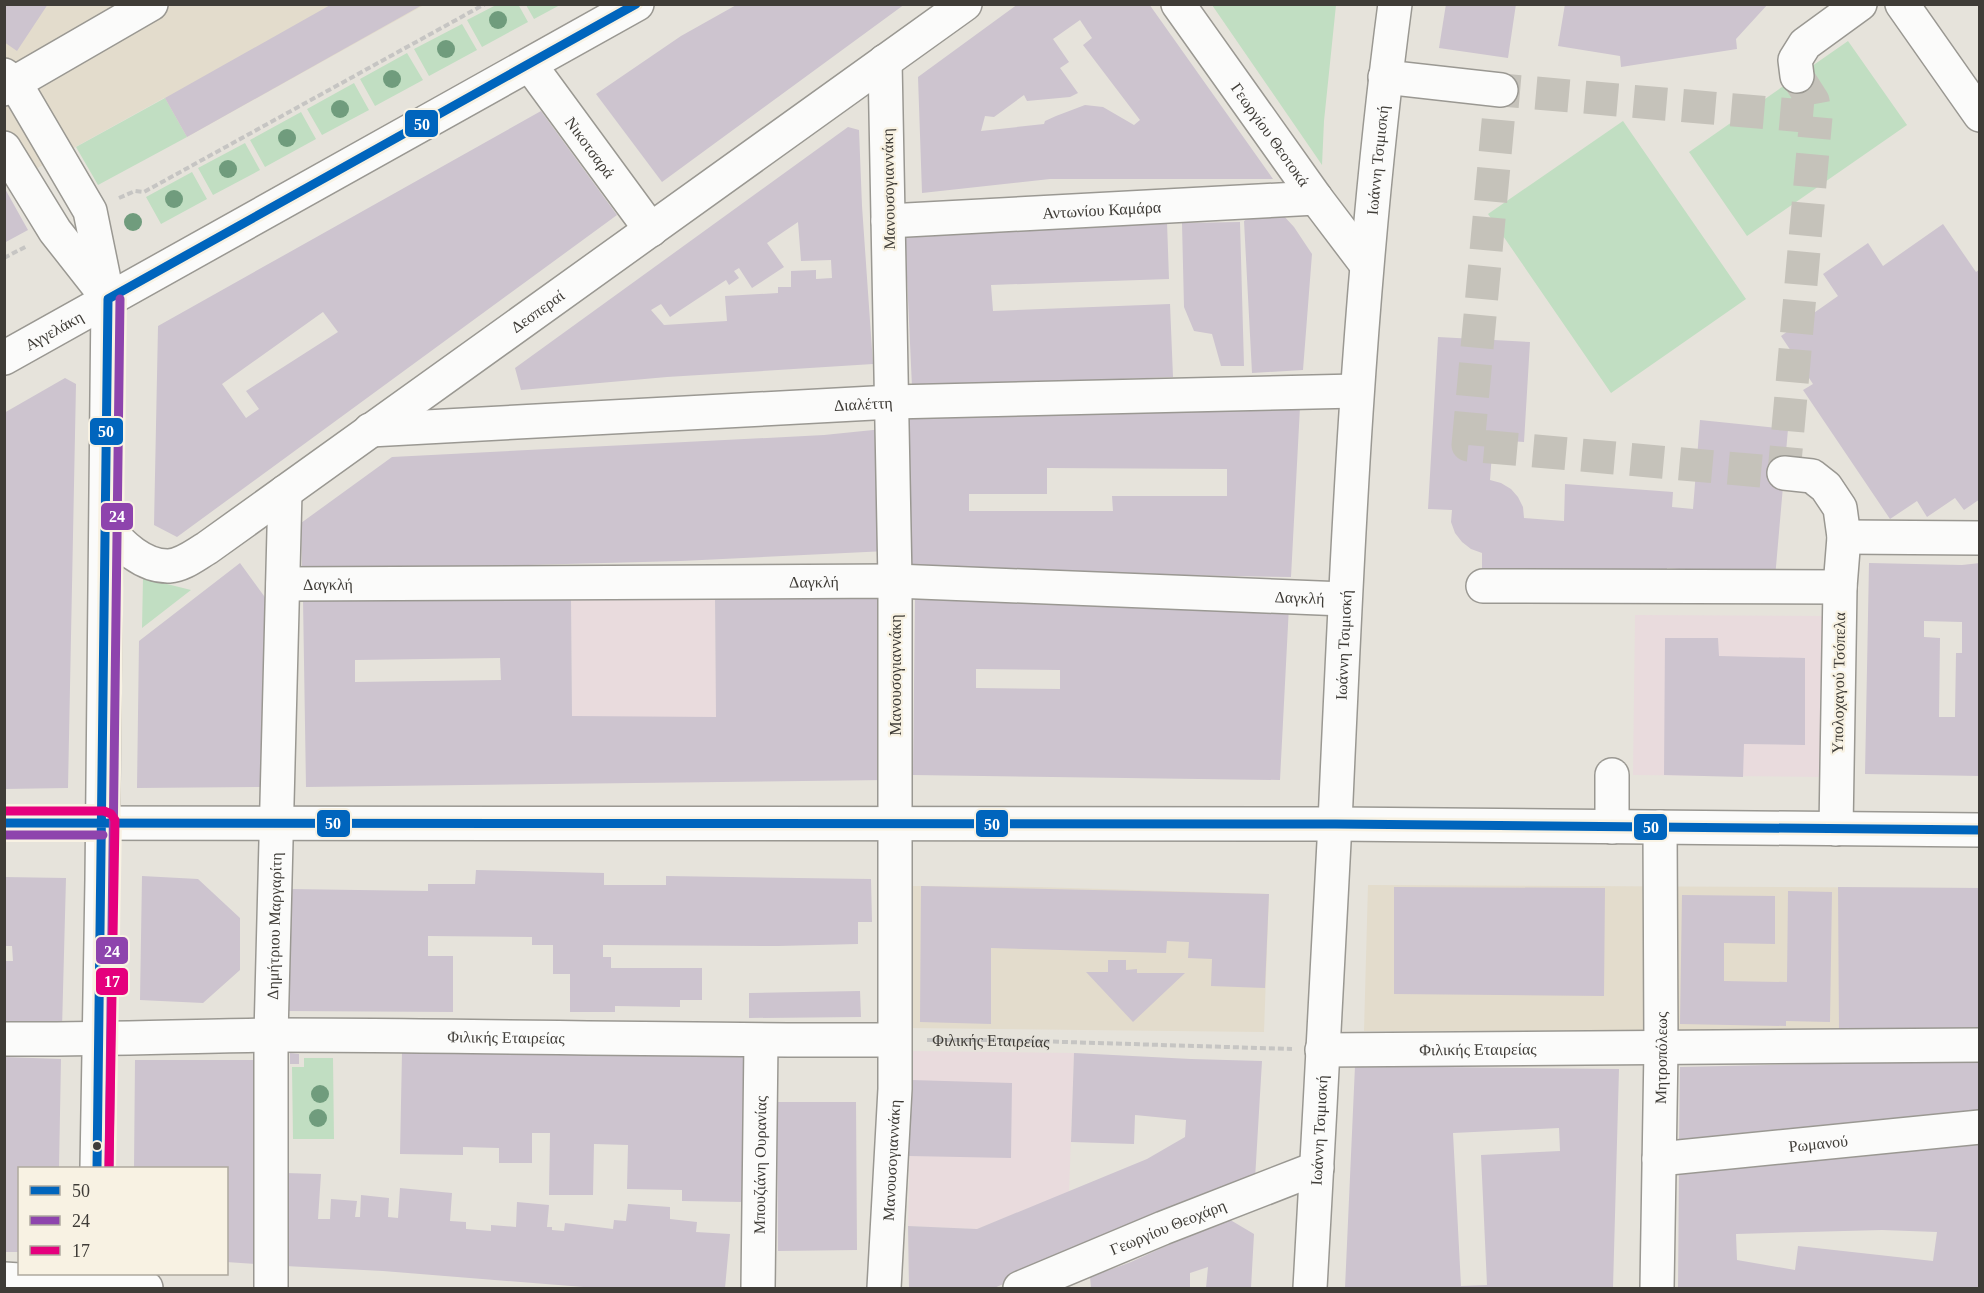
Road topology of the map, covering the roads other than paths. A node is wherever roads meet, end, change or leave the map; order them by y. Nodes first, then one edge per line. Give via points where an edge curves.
1 (151, 4) edge
2 (637, 4) edge
3 (965, 4) edge
4 (1178, 4) edge
5 (1395, 4) edge
6 (1860, 4) edge
7 (1902, 4) edge
8 (885, 62) junction
9 (530, 65) junction
10 (1797, 76) tunnel mouth
11 (1385, 77) junction
12 (8, 82) edge
13 (1501, 90) dead end
14 (1980, 115) edge
15 (4, 148) edge
16 (1316, 198) junction
17 (888, 221) junction
18 (651, 230) junction
19 (1366, 264) junction
20 (108, 299) junction
21 (4, 358) edge
22 (1356, 391) junction
23 (892, 402) junction
24 (370, 430) junction
25 (1784, 473) dead end
26 (285, 492) junction
27 (106, 526) junction
28 (1844, 537) junction
29 (1980, 538) edge
30 (895, 581) junction
31 (283, 584) junction
32 (1483, 586) dead end
33 (1840, 587) junction
34 (1344, 599) junction
35 (1612, 775) dead end
36 (4, 823) edge
37 (103, 823) junction
38 (277, 824) junction
39 (894, 824) junction
40 (1335, 824) junction
41 (1612, 827) junction
42 (1660, 827) junction
43 (1836, 829) junction
44 (1980, 830) edge
45 (271, 1035) junction
46 (4, 1039) edge
47 (99, 1040) junction
48 (893, 1040) junction
49 (761, 1041) junction
50 (1980, 1045) edge
51 (1661, 1049) junction
52 (1322, 1050) junction
53 (1980, 1127) edge
54 (1659, 1159) junction
55 (97, 1167) edge
56 (1317, 1168) junction
57 (4, 1279) edge
58 (95, 1282) edge
59 (146, 1288) edge
60 (271, 1288) edge
61 (758, 1288) edge
62 (884, 1288) edge
63 (1020, 1288) edge
64 (1310, 1288) edge
65 (1657, 1288) edge

1 - 12 street
2 - 9 street, Αγγελάκη
3 - 8 street, Δεσπεραί
4 - 16 street, Γεωργίου Θεοτοκά
5 - 11 street, Ιωάννη Τσιμισκή
6 - 10 street via 1805,44 1795,60
7 - 14 street
8 - 17 street, Μανουσογιαννάκη
8 - 18 street, Δεσπεραί
9 - 18 street, Νικοτσαρά
9 - 20 street, Αγγελάκη
11 - 13 street
11 - 19 street, Ιωάννη Τσιμισκή
12 - 20 street via 90,211
15 - 20 street via 55,231
16 - 17 street, Αντωνίου Καμάρα
16 - 19 street, Γεωργίου Θεοτοκά
17 - 23 street, Μανουσογιαννάκη
18 - 24 street, Δεσπεραί
19 - 22 street, Ιωάννη Τσιμισκή
20 - 21 street, Αγγελάκη
20 - 27 street
22 - 23 street, Διαλέττη
22 - 34 street, Ιωάννη Τσιμισκή
23 - 24 street, Διαλέττη
23 - 30 street, Μανουσογιαννάκη
24 - 26 street, Δεσπεραί
25 - 28 street, Υπολοχαγού Τσόπελα via 1812,476 1826,487 1840,508
26 - 27 street, Δεσπεραί via 207,548 175,565 155,564 127,550
26 - 31 street, Δημήτριου Μαργαρίτη
27 - 37 street
28 - 29 street
28 - 33 street, Υπολοχαγού Τσόπελα
30 - 31 street, Δαγκλή
30 - 34 street, Δαγκλή
30 - 39 street, Μανουσογιαννάκη
31 - 38 street, Δημήτριου Μαργαρίτη
32 - 33 street
33 - 43 street, Υπολοχαγού Τσόπελα
34 - 40 street, Ιωάννη Τσιμισκή
35 - 41 street
36 - 37 street
37 - 38 street
37 - 47 street
38 - 39 street
38 - 45 street, Δημήτριου Μαργαρίτη
39 - 40 street
39 - 48 street, Μανουσογιαννάκη
40 - 41 street
40 - 52 street, Ιωάννη Τσιμισκή
41 - 42 street
42 - 43 street
42 - 51 street, Μητροπόλεως
43 - 44 street
45 - 47 street, Φιλικής Εταιρείας
45 - 49 street, Φιλικής Εταιρείας
45 - 60 street, Δημήτριου Μαργαρίτη
46 - 47 street, Φιλικής Εταιρείας
47 - 55 street
48 - 49 street, Φιλικής Εταιρείας
48 - 62 street, Μανουσογιαννάκη via 895,1089
49 - 61 street, Μπουζιάνη Ουρανίας
50 - 51 street, Φιλικής Εταιρείας
51 - 52 street, Φιλικής Εταιρείας
51 - 54 street, Μητροπόλεως
52 - 56 street, Ιωάννη Τσιμισκή
53 - 54 street, Ρωμανού
54 - 65 street, Μητροπόλεως
56 - 63 street, Γεωργίου Θεοχάρη
56 - 64 street, Ιωάννη Τσιμισκή
57 - 58 street
58 - 59 street

